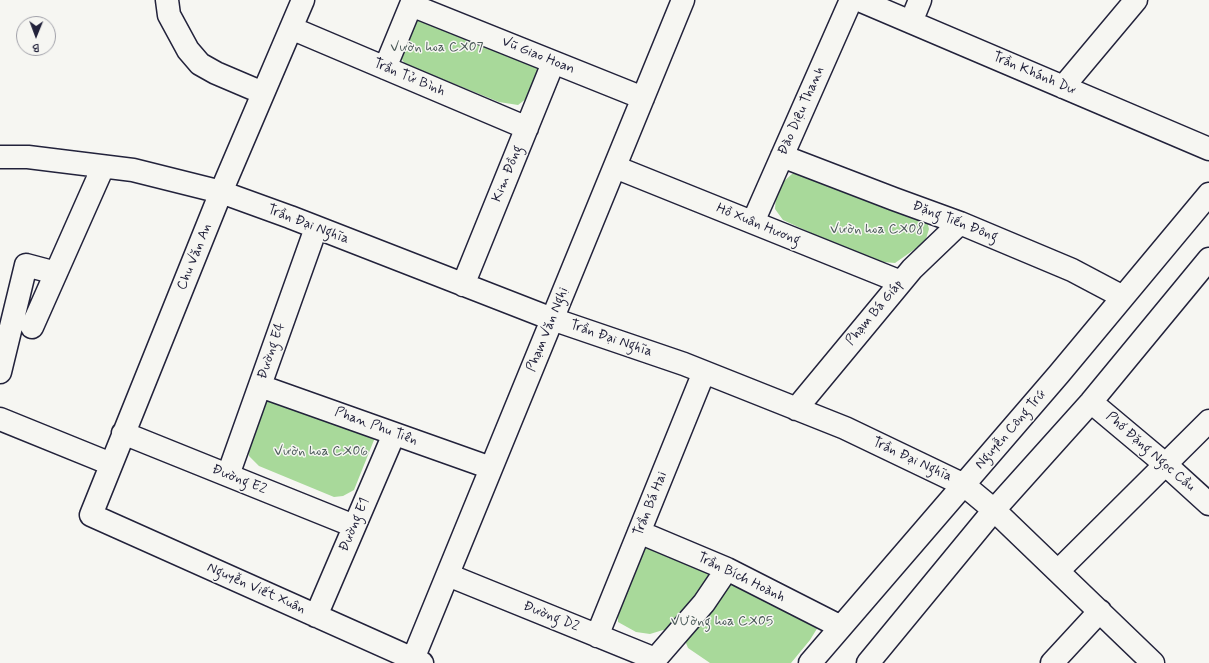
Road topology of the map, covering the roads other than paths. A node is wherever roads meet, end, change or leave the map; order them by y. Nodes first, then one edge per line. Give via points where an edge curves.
1 (167, 0) edge
2 (303, 0) edge
3 (684, 0) edge
4 (851, 0) edge
5 (858, 0) edge
6 (920, 0) edge
7 (1136, 0) edge
8 (412, 2) edge
9 (911, 22) junction
10 (291, 28) junction
11 (553, 62) junction
12 (386, 68) junction
13 (1062, 87) junction
14 (263, 93) junction
15 (643, 98) junction
16 (526, 128) junction
17 (1209, 149) edge
18 (782, 156) junction
19 (0, 157) edge
20 (103, 167) junction
21 (615, 167) junction
22 (220, 192) junction
23 (1209, 194) edge
24 (753, 222) junction
25 (960, 223) junction
26 (316, 228) junction
27 (1209, 259) edge
28 (56, 273) junction
29 (901, 282) junction
30 (463, 285) junction
31 (1124, 297) junction
32 (552, 319) junction
33 (32, 327) dead end
34 (0, 372) edge
35 (704, 372) junction
36 (260, 386) junction
37 (1091, 402) junction
38 (796, 409) junction
39 (0, 419) edge
40 (1209, 421) edge
41 (124, 433) junction
42 (394, 434) junction
43 (111, 464) junction
44 (1165, 464) junction
45 (491, 468) junction
46 (228, 475) junction
47 (964, 485) junction
48 (1209, 504) edge
49 (994, 510) junction
50 (90, 515) joint
51 (354, 526) junction
52 (639, 532) junction
53 (727, 569) junction
54 (1058, 571) junction
55 (448, 575) junction
56 (1100, 611) junction
57 (316, 616) junction
58 (841, 627) junction
59 (597, 636) junction
60 (417, 661) edge
61 (653, 661) edge
62 (810, 663) edge
63 (868, 663) edge
64 (1052, 663) edge
65 (1153, 663) edge

1 - 14 street via 169,15 176,29 200,64
2 - 10 street, Chu Văn An
3 - 15 street, Phạm Văn Nghị
4 - 18 street, Đào Diệu Thanh
5 - 9 street, Trần Khánh Dư
6 - 9 street
7 - 13 street
8 - 11 street, Vũ Giao Hoan
8 - 12 street
9 - 13 street, Trần Khánh Dư
10 - 12 street, Trần Tử Bình
10 - 14 street, Chu Văn An
11 - 15 street, Vũ Giao Hoan
11 - 16 street, Kim Đồng
12 - 16 street, Trần Tử Bình
13 - 17 street, Trần Khánh Dư
14 - 22 street, Chu Văn An
15 - 21 street, Phạm Văn Nghị
16 - 30 street, Kim Đồng
18 - 24 street, Đào Diệu Thanh
18 - 25 street, Đặng Tiến Đông
19 - 20 street, Trần Đại Nghĩa via 28,157
20 - 22 street, Trần Đại Nghĩa via 133,170
20 - 28 street
21 - 24 street, Hồ Xuân Hương
21 - 32 street, Phạm Văn Nghị
22 - 26 street, Trần Đại Nghĩa
22 - 41 street, Chu Văn An
23 - 31 street, Nguyễn Công Trứ
24 - 29 street, Hồ Xuân Hương
25 - 29 street, Phạm Bá Giáp
25 - 31 street, Đặng Tiến Đông via 1072,270
26 - 30 street, Trần Đại Nghĩa
26 - 36 street, Đường E4
27 - 37 street
28 - 33 street
28 - 34 street via 26,265
29 - 38 street, Phạm Bá Giáp
30 - 32 street, Trần Đại Nghĩa
31 - 47 street, Nguyễn Công Trứ
32 - 35 street, Trần Đại Nghĩa
32 - 45 street, Phạm Văn Nghị
35 - 38 street, Trần Đại Nghĩa
35 - 52 street, Trần Bá Hai
36 - 42 street, Phan Phu Tiên
36 - 46 street, Đường E4
37 - 44 street, Phố Đặng Ngọc Cầu
37 - 49 street
38 - 47 street, Trần Đại Nghĩa via 844,428
39 - 43 street
40 - 44 street
41 - 43 street, Chu Văn An
41 - 46 street, Đường E2
42 - 45 street, Phan Phu Tiên
42 - 51 street, Đường E1
43 - 50 street, Chu Văn An
44 - 48 street, Phố Đặng Ngọc Cầu
44 - 54 street
45 - 55 street, Phạm Văn Nghị
46 - 51 street, Đường E2
47 - 49 street, Trần Đại Nghĩa
47 - 58 street, Nguyễn Công Trứ
49 - 54 street, Trần Đại Nghĩa
49 - 63 street
50 - 57 street, Nguyễn Viết Xuân
51 - 57 street, Đường E1
52 - 53 street, Trần Bích Hoành
52 - 59 street, Trần Bá Hai
53 - 58 street, Trần Bích Hoành
53 - 61 street via 704,603
54 - 56 street, Trần Đại Nghĩa
55 - 59 street, Đường D2
55 - 60 street, Phạm Văn Nghị
56 - 64 street
56 - 65 street, Trần Đại Nghĩa
57 - 60 street, Nguyễn Viết Xuân
58 - 62 street, Nguyễn Công Trứ
59 - 61 street, Đường D2

